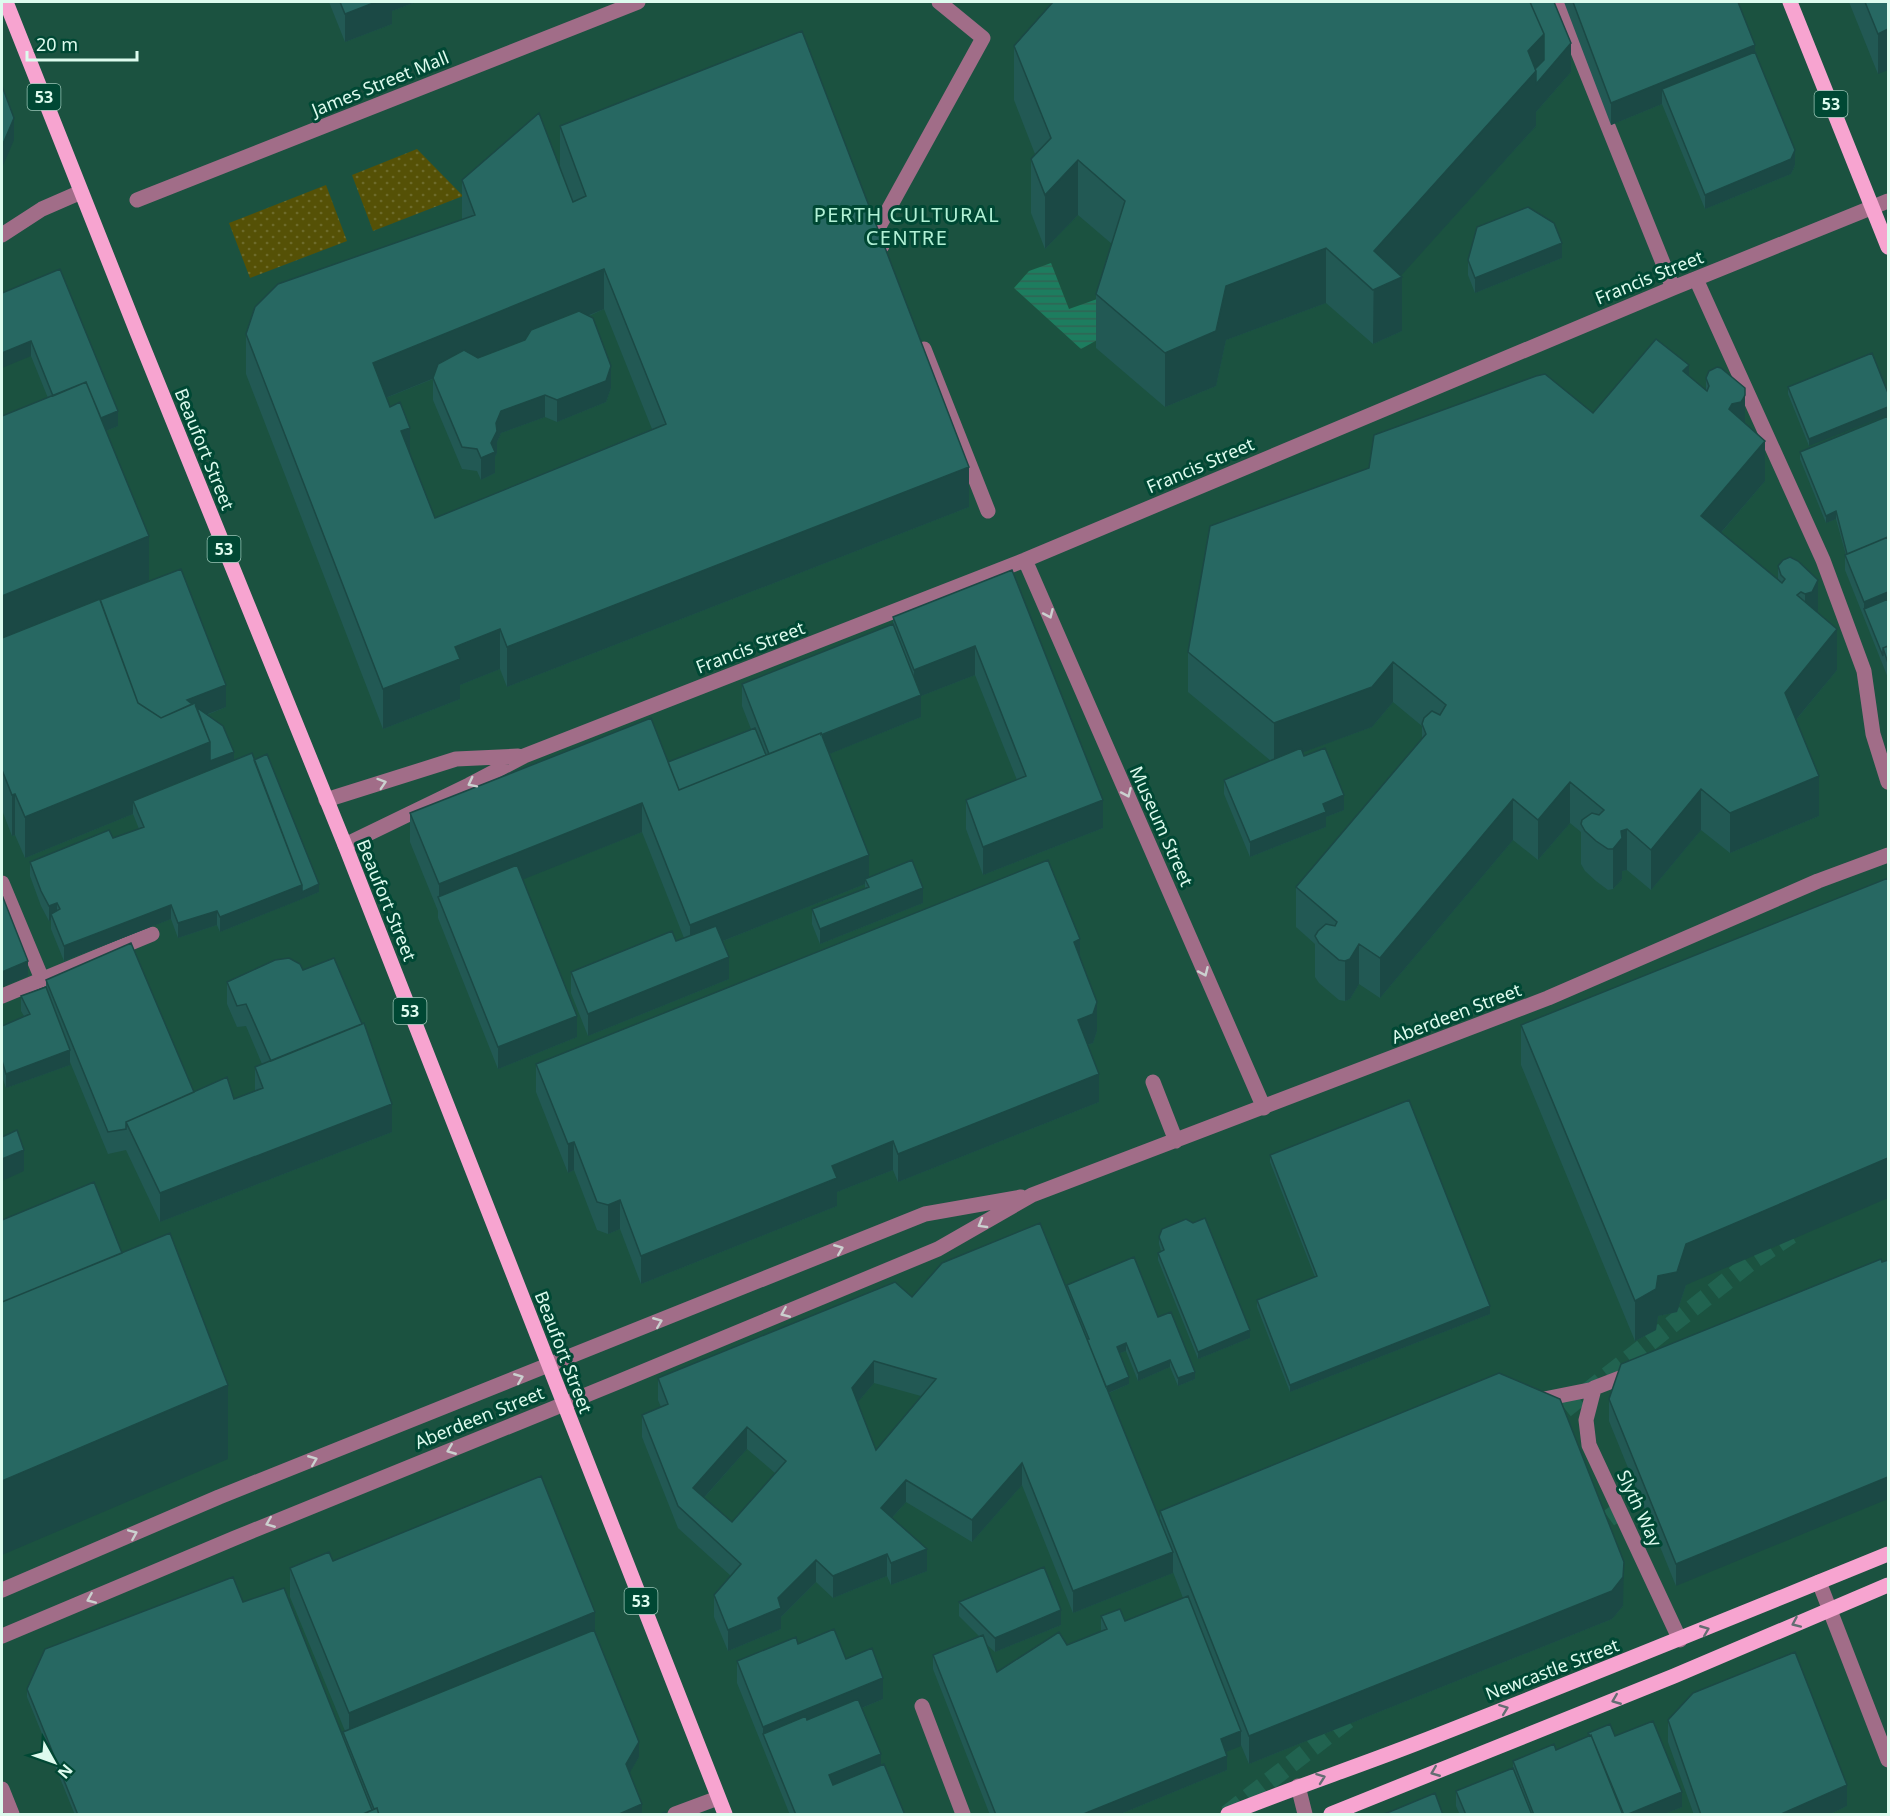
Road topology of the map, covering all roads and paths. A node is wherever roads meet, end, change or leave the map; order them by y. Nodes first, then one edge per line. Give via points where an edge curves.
1 (6, 2) edge
2 (638, 2) edge
3 (939, 2) edge
4 (1558, 2) edge
5 (1790, 2) edge
6 (81, 192) junction
7 (137, 200) dead end
8 (1888, 201) edge
9 (1872, 207) junction
10 (2, 235) edge
11 (1888, 247) edge
12 (888, 260) edge
13 (1696, 279) junction
14 (1673, 288) junction
15 (919, 338) edge
16 (988, 511) dead end
17 (1025, 561) junction
18 (524, 756) junction
19 (1888, 782) edge
20 (326, 800) junction
21 (345, 845) junction
22 (1888, 855) edge
23 (2, 883) edge
24 (152, 934) dead end
25 (42, 979) junction
26 (2, 996) edge
27 (1153, 1083) dead end
28 (1264, 1108) junction
29 (1176, 1141) junction
30 (1032, 1195) junction
31 (549, 1366) junction
32 (1648, 1367) edge
33 (1594, 1389) junction
34 (1519, 1392) edge
35 (564, 1404) junction
36 (1888, 1554) edge
37 (1819, 1582) junction
38 (1888, 1585) edge
39 (2, 1590) edge
40 (1830, 1608) junction
41 (2, 1636) edge
42 (1680, 1640) junction
43 (922, 1706) dead end
44 (1888, 1760) edge
45 (1298, 1786) junction
46 (2, 1789) edge
47 (718, 1798) junction
48 (12, 1815) edge
49 (675, 1815) edge
50 (725, 1815) edge
51 (963, 1815) edge
52 (1228, 1815) edge
53 (1305, 1815) edge
54 (1331, 1815) edge

1 - 6 main road, Beaufort Street / 53
2 - 7 street, James Street Mall
3 - 12 street via 983,38 876,232
4 - 14 street
5 - 9 main road, 53
6 - 10 street via 42,209
6 - 20 main road, Beaufort Street / 53
8 - 9 street, Francis Street
9 - 11 main road, 53
9 - 13 street, Francis Street
13 - 14 street, Francis Street
13 - 19 street via 1823,560 1864,671 1873,734
14 - 17 street, Francis Street
15 - 16 street
17 - 18 street, Francis Street
17 -> 28 street, Museum Street
20 -> 18 street, Francis Street via 456,759
18 -> 21 street, Francis Street
20 - 21 main road, Beaufort Street / 53
21 - 31 main road, Beaufort Street / 53
22 - 28 street, Aberdeen Street via 1548,998
23 - 25 street
24 - 25 street
25 - 26 street
27 - 29 street
28 - 29 street, Aberdeen Street
29 - 30 street, Aberdeen Street
31 -> 30 street, Aberdeen Street via 925,1214
30 -> 35 street, Aberdeen Street via 938,1249
31 - 35 main road, Beaufort Street / 53
39 -> 31 street, Aberdeen Street via 219,1497
32 - 33 street
33 - 34 street via 1539,1400
33 - 42 street, Slyth Way via 1586,1420 1589,1444
35 -> 41 street, Aberdeen Street
35 - 47 main road, Beaufort Street / 53
36 - 37 main road, Newcastle Street
37 - 40 street
42 -> 37 main road, Newcastle Street
38 - 40 main road
40 - 44 street
40 -> 54 main road via 1674,1676
45 -> 42 main road, Newcastle Street
43 - 51 street
45 - 52 main road, Newcastle Street
45 - 53 street
46 - 48 street
47 - 49 street
47 - 50 main road, Beaufort Street / 53

